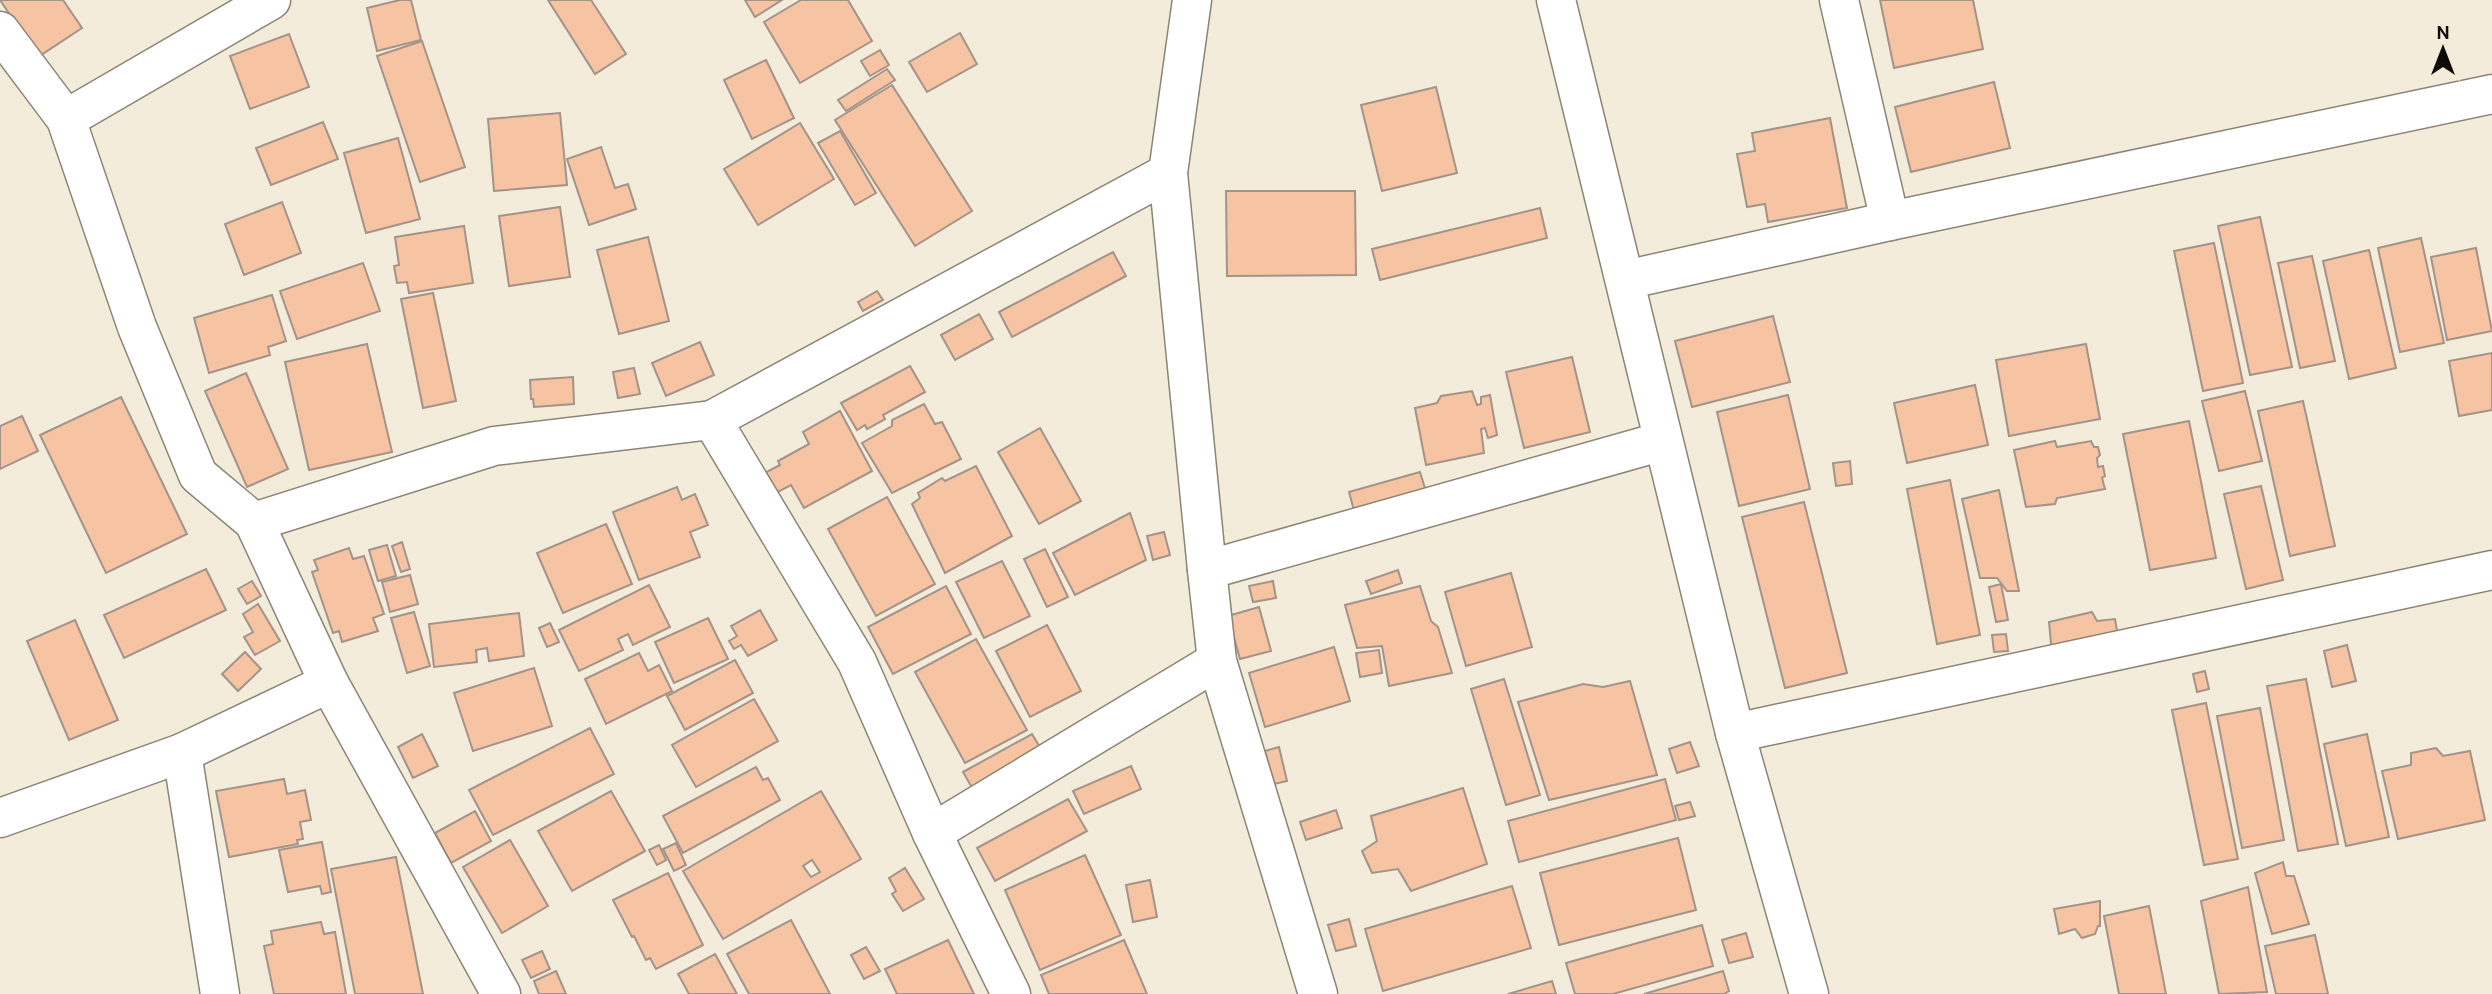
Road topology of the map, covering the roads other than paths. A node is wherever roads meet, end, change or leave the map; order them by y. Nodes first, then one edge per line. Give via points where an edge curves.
1 (271, 0) edge
2 (1192, 0) edge
3 (1556, 0) edge
4 (1839, 0) edge
5 (0, 31) edge
6 (2492, 94) edge
7 (66, 119) junction
8 (1168, 173) junction
9 (1890, 221) junction
10 (1625, 280) junction
11 (712, 420) junction
12 (1663, 441) junction
13 (254, 522) junction
14 (1207, 570) junction
15 (2492, 570) edge
16 (1217, 661) junction
17 (329, 683) junction
18 (1735, 733) junction
19 (182, 753) junction
20 (0, 818) edge
21 (932, 832) junction
22 (220, 994) edge
23 (501, 994) edge
24 (1011, 994) edge
25 (1318, 994) edge
26 (1809, 994) edge

1 - 7 street
2 - 8 street
3 - 10 street
4 - 9 street
5 - 7 street
6 - 9 street
7 - 13 street via 136,327 198,475
8 - 11 street
8 - 14 street
9 - 10 street
10 - 12 street
11 - 13 street via 494,446
11 - 21 street via 857,662
12 - 14 street
12 - 18 street
13 - 17 street
14 - 16 street
15 - 18 street
16 - 21 street
16 - 25 street
17 - 19 street
17 - 23 street
18 - 26 street
19 - 20 street
19 - 22 street
21 - 24 street

